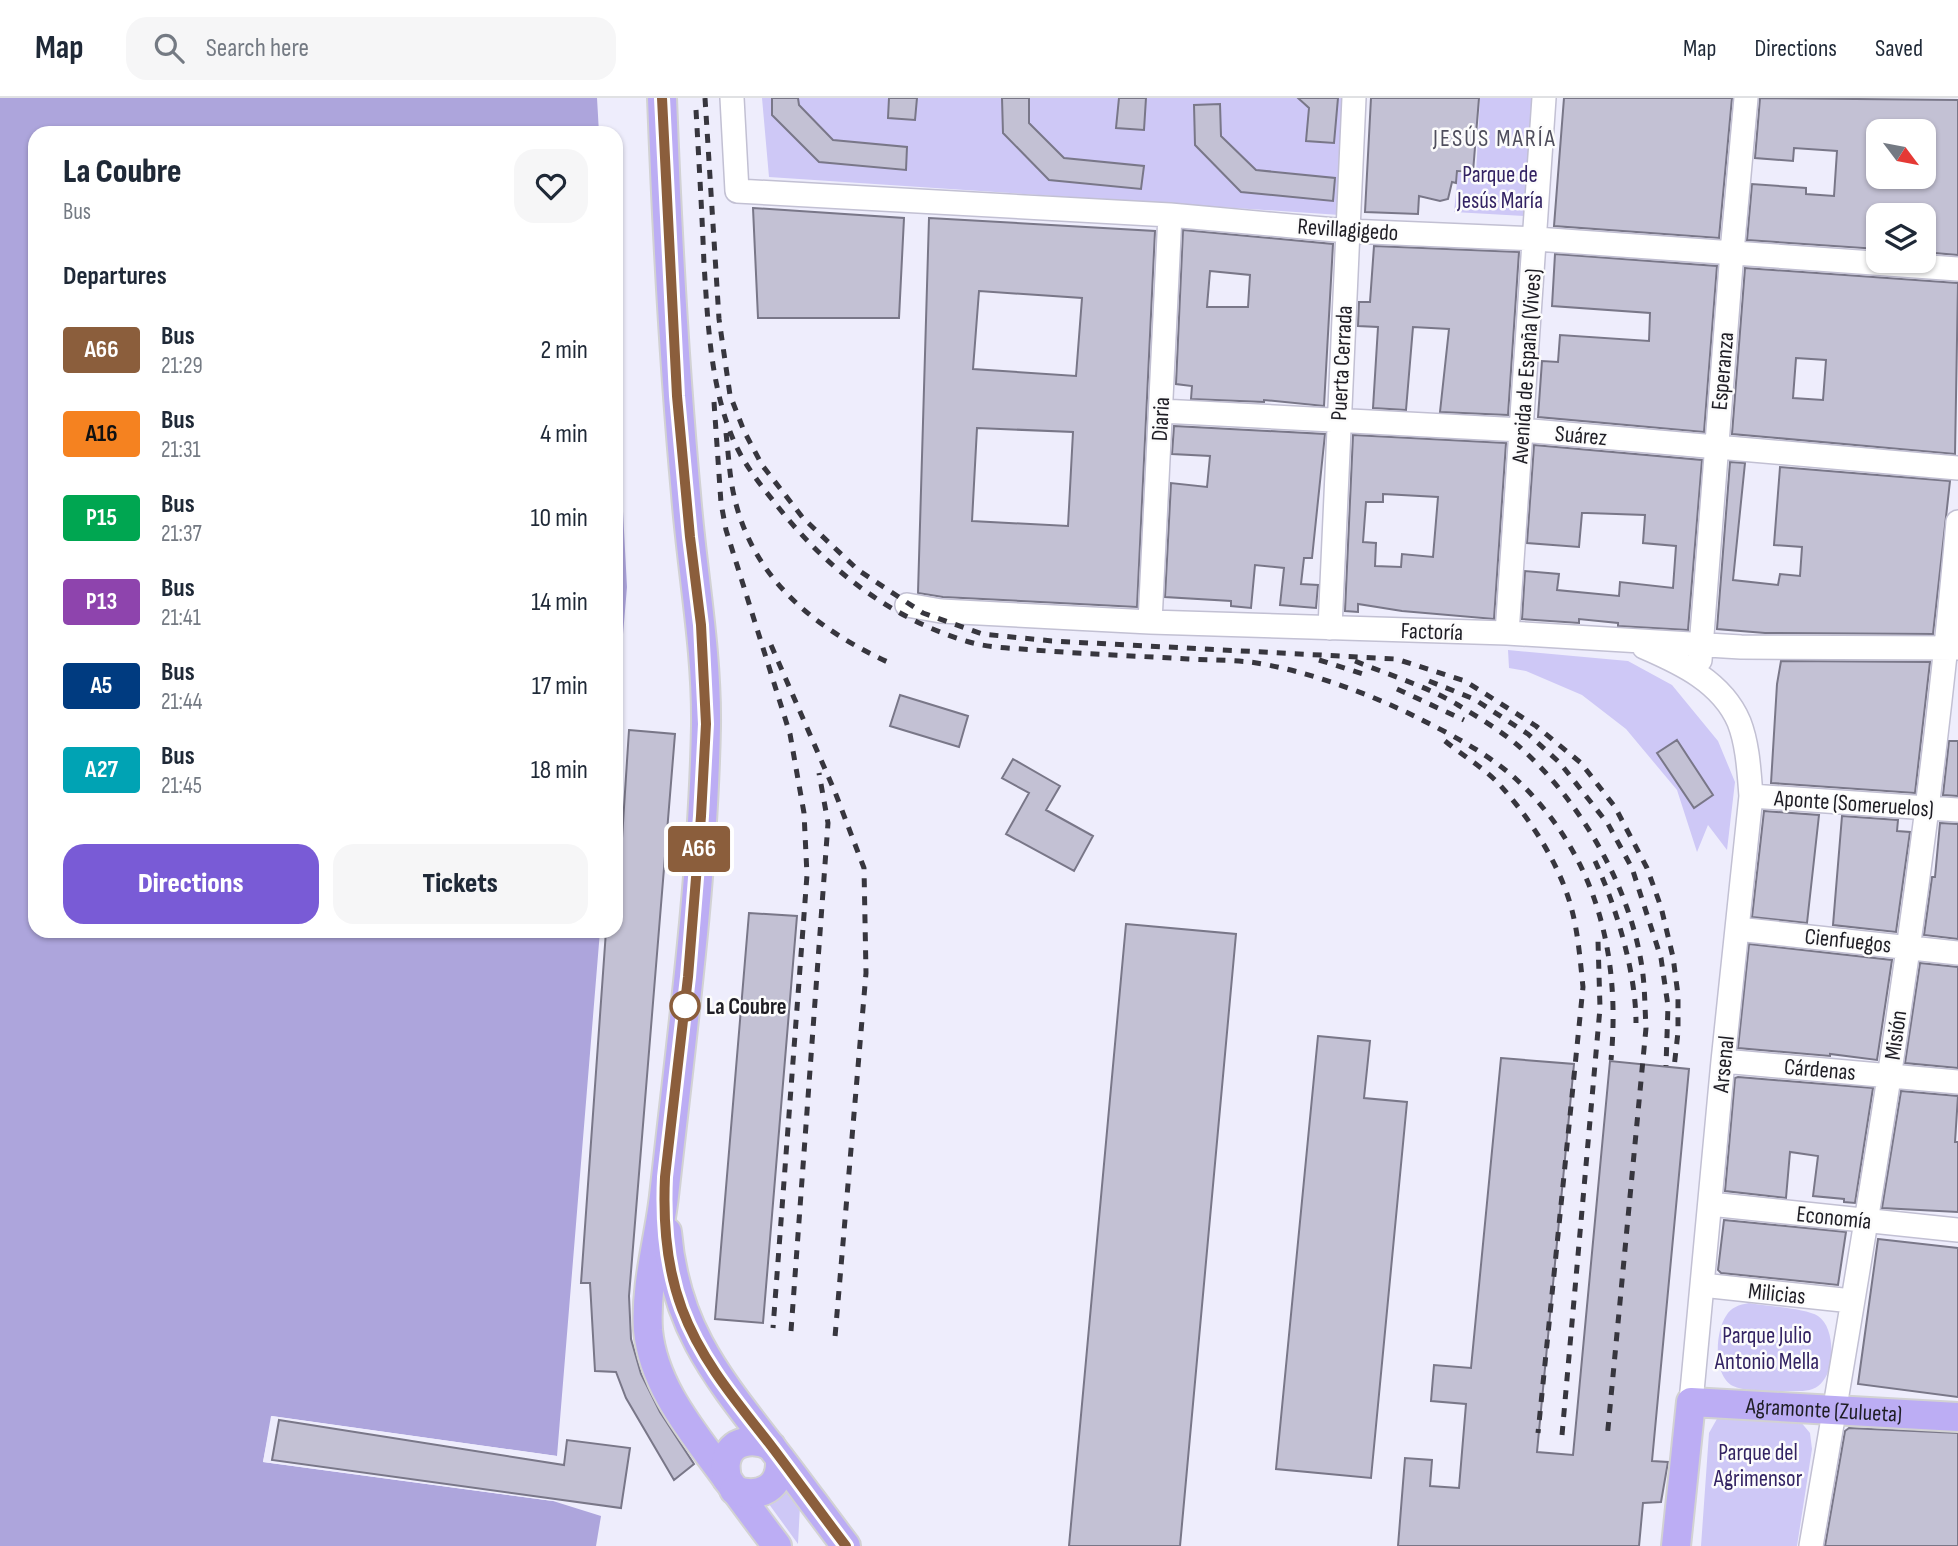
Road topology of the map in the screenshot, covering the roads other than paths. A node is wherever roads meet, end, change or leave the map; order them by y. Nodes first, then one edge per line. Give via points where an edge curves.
1 (662, 98) edge
2 (732, 98) edge
3 (1354, 98) edge
4 (1544, 98) edge
5 (1746, 98) edge
6 (1170, 215) junction
7 (1347, 230) junction
8 (1536, 239) junction
9 (1732, 252) junction
10 (1958, 269) edge
11 (1161, 411) junction
12 (1338, 421) junction
13 (1522, 430) junction
14 (1716, 447) junction
15 (1958, 468) edge
16 (1958, 522) edge
17 (907, 605) dead end
18 (1150, 622) junction
19 (1330, 628) junction
20 (1507, 633) junction
21 (1629, 640) junction
22 (1700, 645) junction
23 (1953, 648) edge
24 (1700, 675) junction
25 (1751, 796) junction
26 (1928, 809) junction
27 (1958, 810) edge
28 (1737, 929) junction
29 (1908, 946) junction
30 (1958, 953) edge
31 (1723, 1061) junction
32 (1889, 1075) junction
33 (1958, 1082) edge
34 (664, 1196) junction
35 (1710, 1204) junction
36 (1865, 1220) junction
37 (1958, 1230) edge
38 (1702, 1285) junction
39 (1852, 1300) junction
40 (1691, 1402) junction
41 (1835, 1410) junction
42 (1958, 1418) edge
43 (775, 1452) junction
44 (730, 1484) junction
45 (777, 1546) edge
46 (846, 1546) edge
47 (1676, 1546) edge
48 (1811, 1546) edge

1 - 34 main road via 677,396 701,625 706,724 688,977
2 - 6 street, Revillagigedo via 737,191
3 - 7 street, Puerta Cerrada
4 - 8 street, Avenida de España (Vives)
5 - 9 street, Esperanza
6 - 7 street, Revillagigedo
6 - 11 street, Diaria
7 - 8 street, Revillagigedo
7 - 12 street, Puerta Cerrada
8 - 9 street, Revillagigedo
8 - 13 street, Avenida de España (Vives)
9 - 10 street, Revillagigedo
9 - 14 street, Esperanza
11 - 12 street, Suárez
11 - 18 street, Diaria
12 - 13 street, Suárez
12 - 19 street, Puerta Cerrada
13 - 14 street, Suárez
13 - 20 street, Avenida de España (Vives)
14 - 15 street, Suárez
14 - 22 street, Esperanza
16 - 23 street, Misión
17 - 18 street, Factoría via 941,611
18 - 19 street, Factoría
19 - 20 street, Factoría
20 - 21 street, Factoría
21 - 22 street, Factoría
21 - 24 street, Arsenal
22 - 23 street, Factoría
22 - 24 street, Esperanza
23 - 26 street, Misión
24 - 25 street, Arsenal via 1738,721
25 - 26 street, Aponte (Someruelos)
25 - 28 street, Arsenal
26 - 27 street, Aponte (Someruelos)
26 - 29 street, Misión
28 - 29 street, Cienfuegos
28 - 31 street, Arsenal
29 - 30 street, Cienfuegos
29 - 32 street, Misión
31 - 32 street, Cárdenas
31 - 35 street, Arsenal
32 - 33 street, Cárdenas
32 - 36 street, Misión
34 - 43 main road via 668,1252 681,1309 720,1382
34 - 44 main road via 649,1299 654,1362 682,1417
35 - 36 street, Economía
35 - 38 street, Arsenal
36 - 37 street, Economía
36 - 39 street, Misión
38 - 39 street, Milicias
38 - 40 street, Arsenal
39 - 41 street, Misión
40 - 41 main road, Agramonte (Zulueta)
40 - 47 main road, Arsenal
41 - 42 main road, Agramonte (Zulueta)
41 - 48 street, Misión
43 - 44 main road via 780,1469 766,1490 754,1494
43 - 44 main road via 759,1440 735,1447 726,1463
43 - 46 main road
44 - 45 main road

